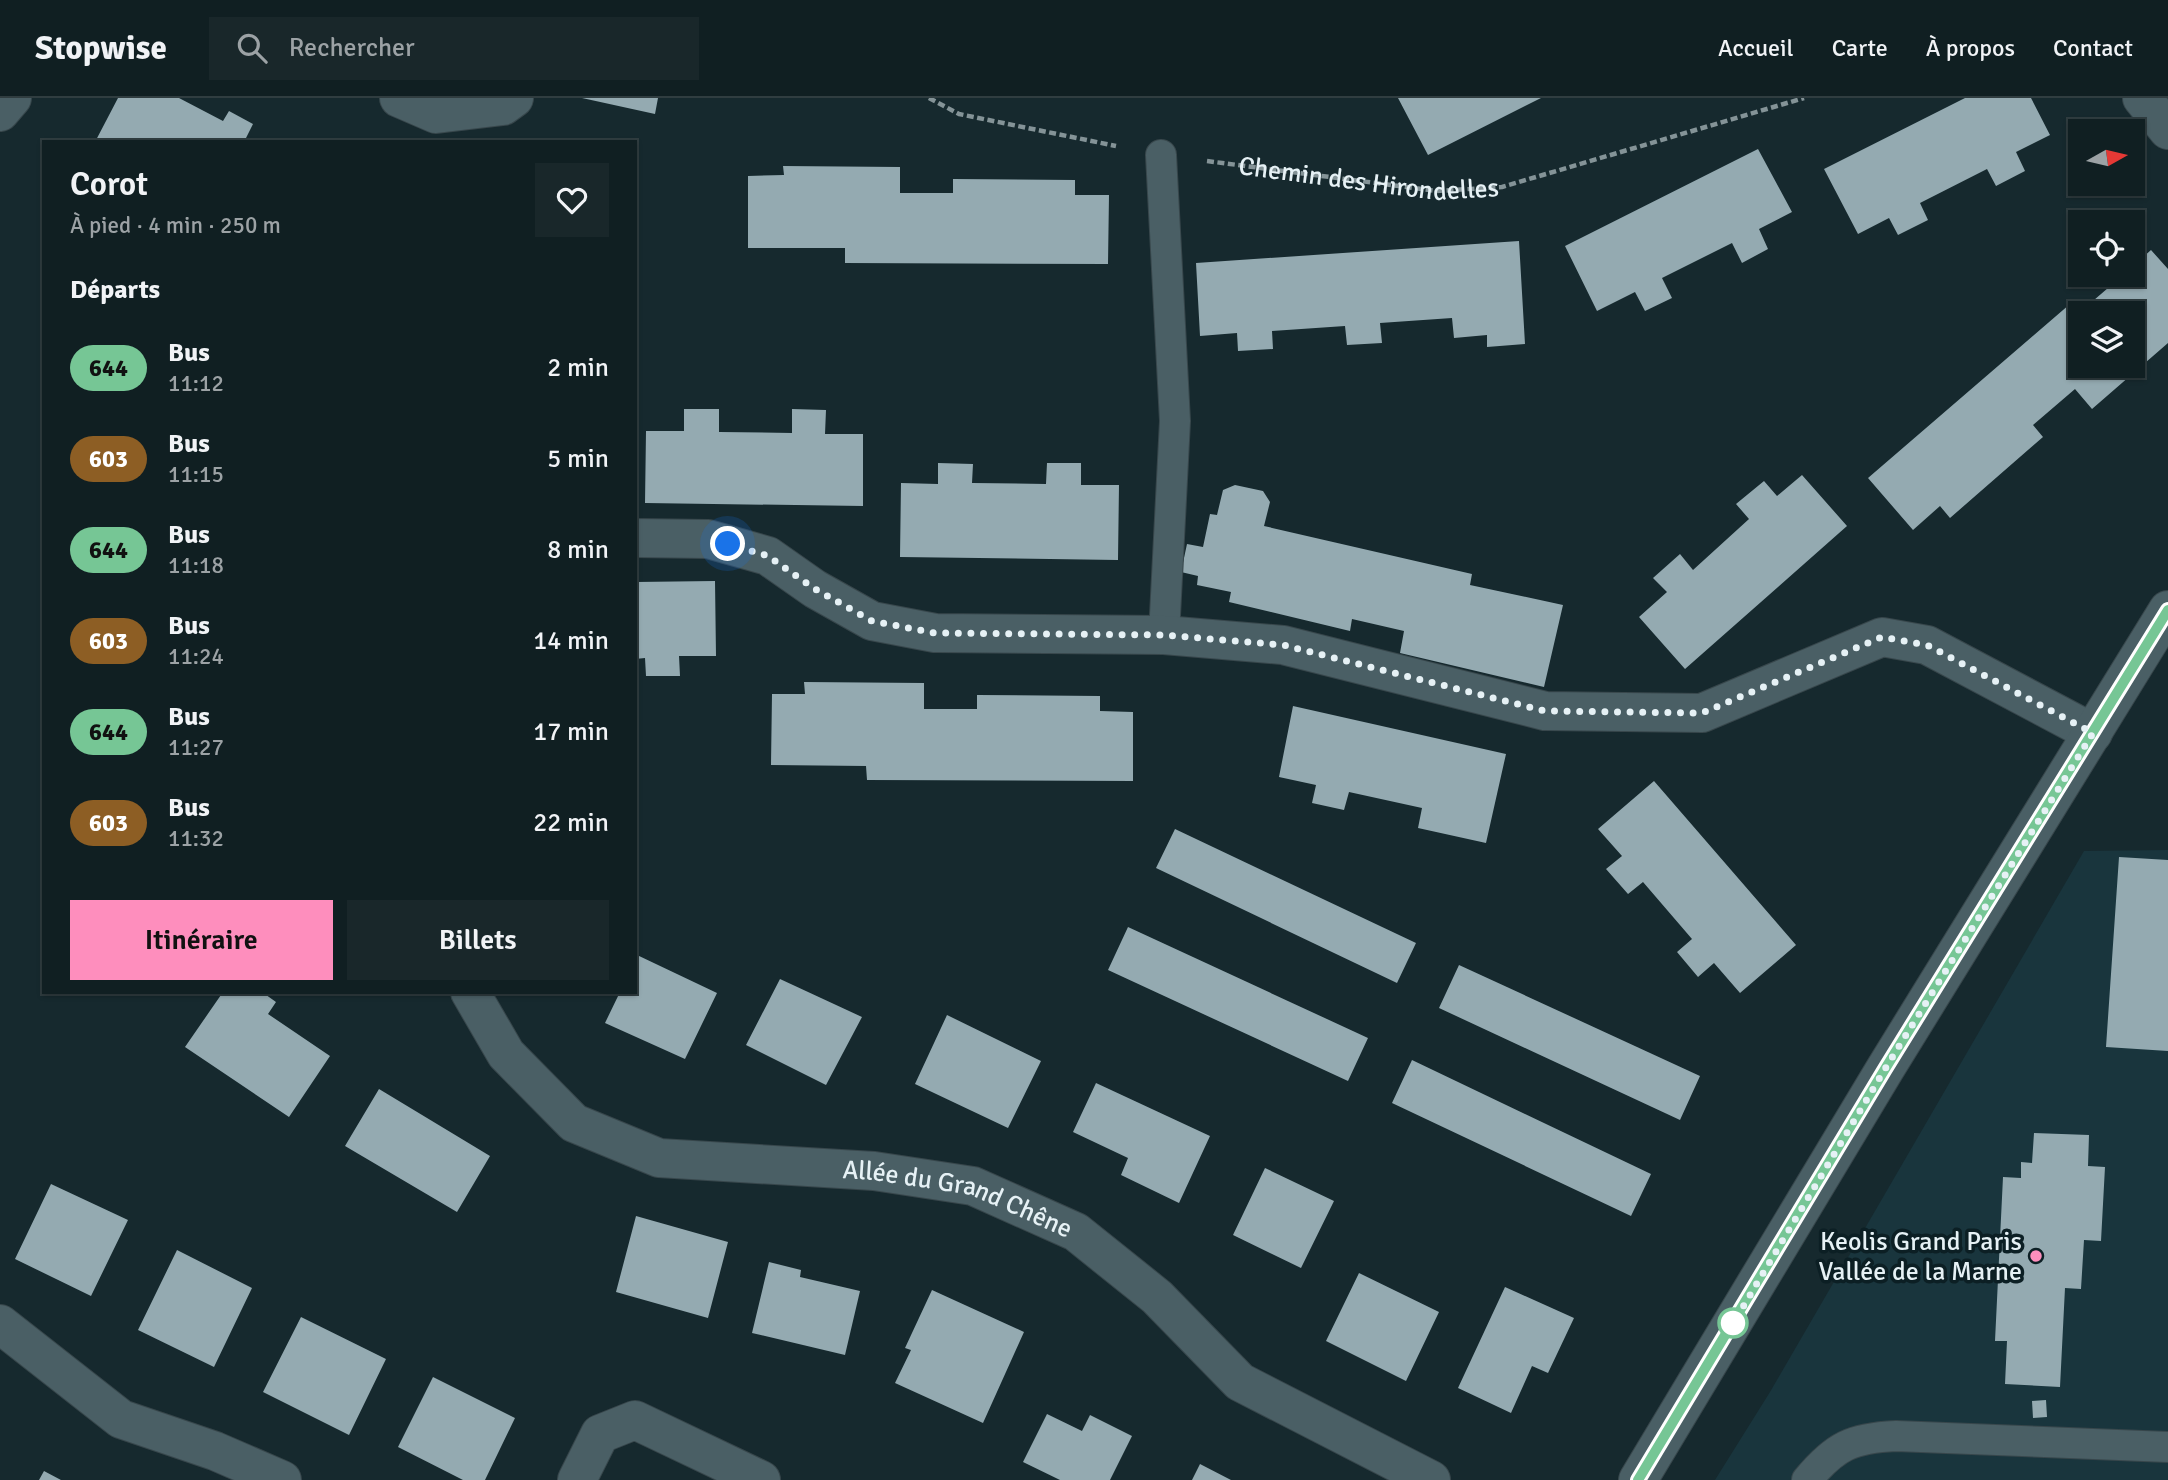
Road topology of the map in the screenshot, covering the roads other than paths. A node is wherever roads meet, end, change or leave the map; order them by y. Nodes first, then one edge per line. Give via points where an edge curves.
1 (12, 98) edge
2 (399, 98) edge
3 (514, 98) edge
4 (2142, 98) edge
5 (0, 112) edge
6 (2168, 130) edge
7 (1161, 155) road end
8 (637, 538) edge
9 (2166, 617) edge
10 (1164, 635) junction
11 (2093, 733) junction
12 (471, 994) edge
13 (0, 1324) edge
14 (2168, 1447) edge
15 (282, 1480) edge
16 (577, 1480) edge
17 (761, 1480) edge
18 (1431, 1480) edge
19 (1638, 1480) edge
20 (1807, 1480) edge

1 - 5 street
2 - 3 street via 436,114 503,106
4 - 6 street
7 - 10 lane via 1175,421
8 - 10 street via 708,539 768,556 872,621 935,633
9 - 11 street
10 - 11 street via 1283,645 1545,711 1620,714 1702,713 1882,637 1927,645
11 - 19 street
12 - 18 street, Allée du Grand Chêne via 506,1054 574,1123 659,1158 874,1171 973,1186 1076,1232 1157,1297 1240,1382
13 - 15 street via 121,1419
14 - 20 lane via 1866,1437 1844,1444
16 - 17 street via 600,1434 635,1420

